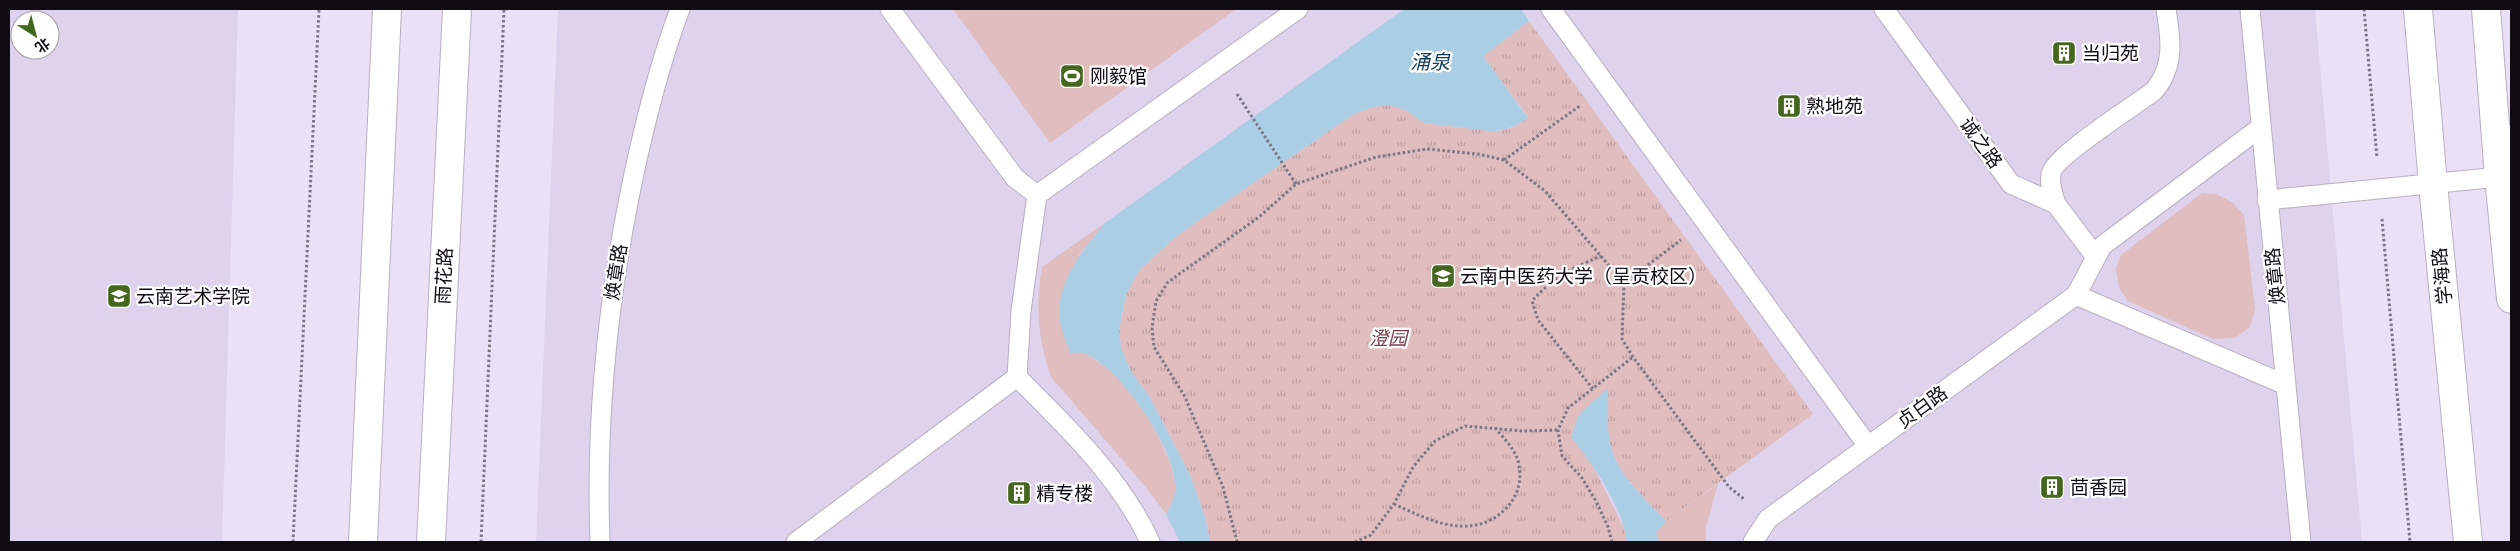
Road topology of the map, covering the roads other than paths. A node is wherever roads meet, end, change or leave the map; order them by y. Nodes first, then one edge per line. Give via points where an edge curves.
1 (387, 9) edge
2 (457, 9) edge
3 (680, 9) edge
4 (890, 9) edge
5 (1298, 9) edge
6 (1551, 9) edge
7 (1884, 9) edge
8 (2166, 9) edge
9 (2250, 9) edge
10 (2418, 9) edge
11 (2486, 9) edge
12 (2261, 128) junction
13 (2511, 139) edge
14 (2499, 177) junction
15 (2433, 184) junction
16 (1037, 195) junction
17 (2267, 200) junction
18 (2056, 204) junction
19 (2095, 256) junction
20 (2076, 295) junction
21 (2511, 299) edge
22 (1016, 377) junction
23 (2286, 385) junction
24 (1868, 446) junction
25 (363, 542) edge
26 (431, 542) edge
27 (600, 542) edge
28 (796, 542) edge
29 (1150, 542) edge
30 (1754, 542) edge
31 (2301, 542) edge
32 (2468, 542) edge

1 - 25 street
2 - 26 street, 雨花路
3 - 27 lane, 焕章路 via 649,109 626,210 609,312 602,410
4 - 16 lane via 1015,178
5 - 16 lane
6 - 24 lane
7 - 18 lane, 诚之路 via 2011,184
8 - 18 lane via 2170,60 2165,78 2154,91 2064,156 2050,172
9 - 12 lane, 焕章路
10 - 15 street, 学海路
11 - 14 street
12 - 17 lane, 焕章路
12 - 19 lane, 贞白路 via 2102,246
13 - 14 street
14 - 15 lane
14 - 21 street
15 - 17 lane
15 - 32 street, 学海路
16 - 22 lane via 1021,311
17 - 23 lane, 焕章路
18 - 19 lane, 诚之路
19 - 20 lane, 贞白路
20 - 23 lane
20 - 24 lane, 贞白路
22 - 28 lane
22 - 29 lane via 1067,428 1111,480
23 - 31 lane, 焕章路
24 - 30 lane, 贞白路 via 1768,519

